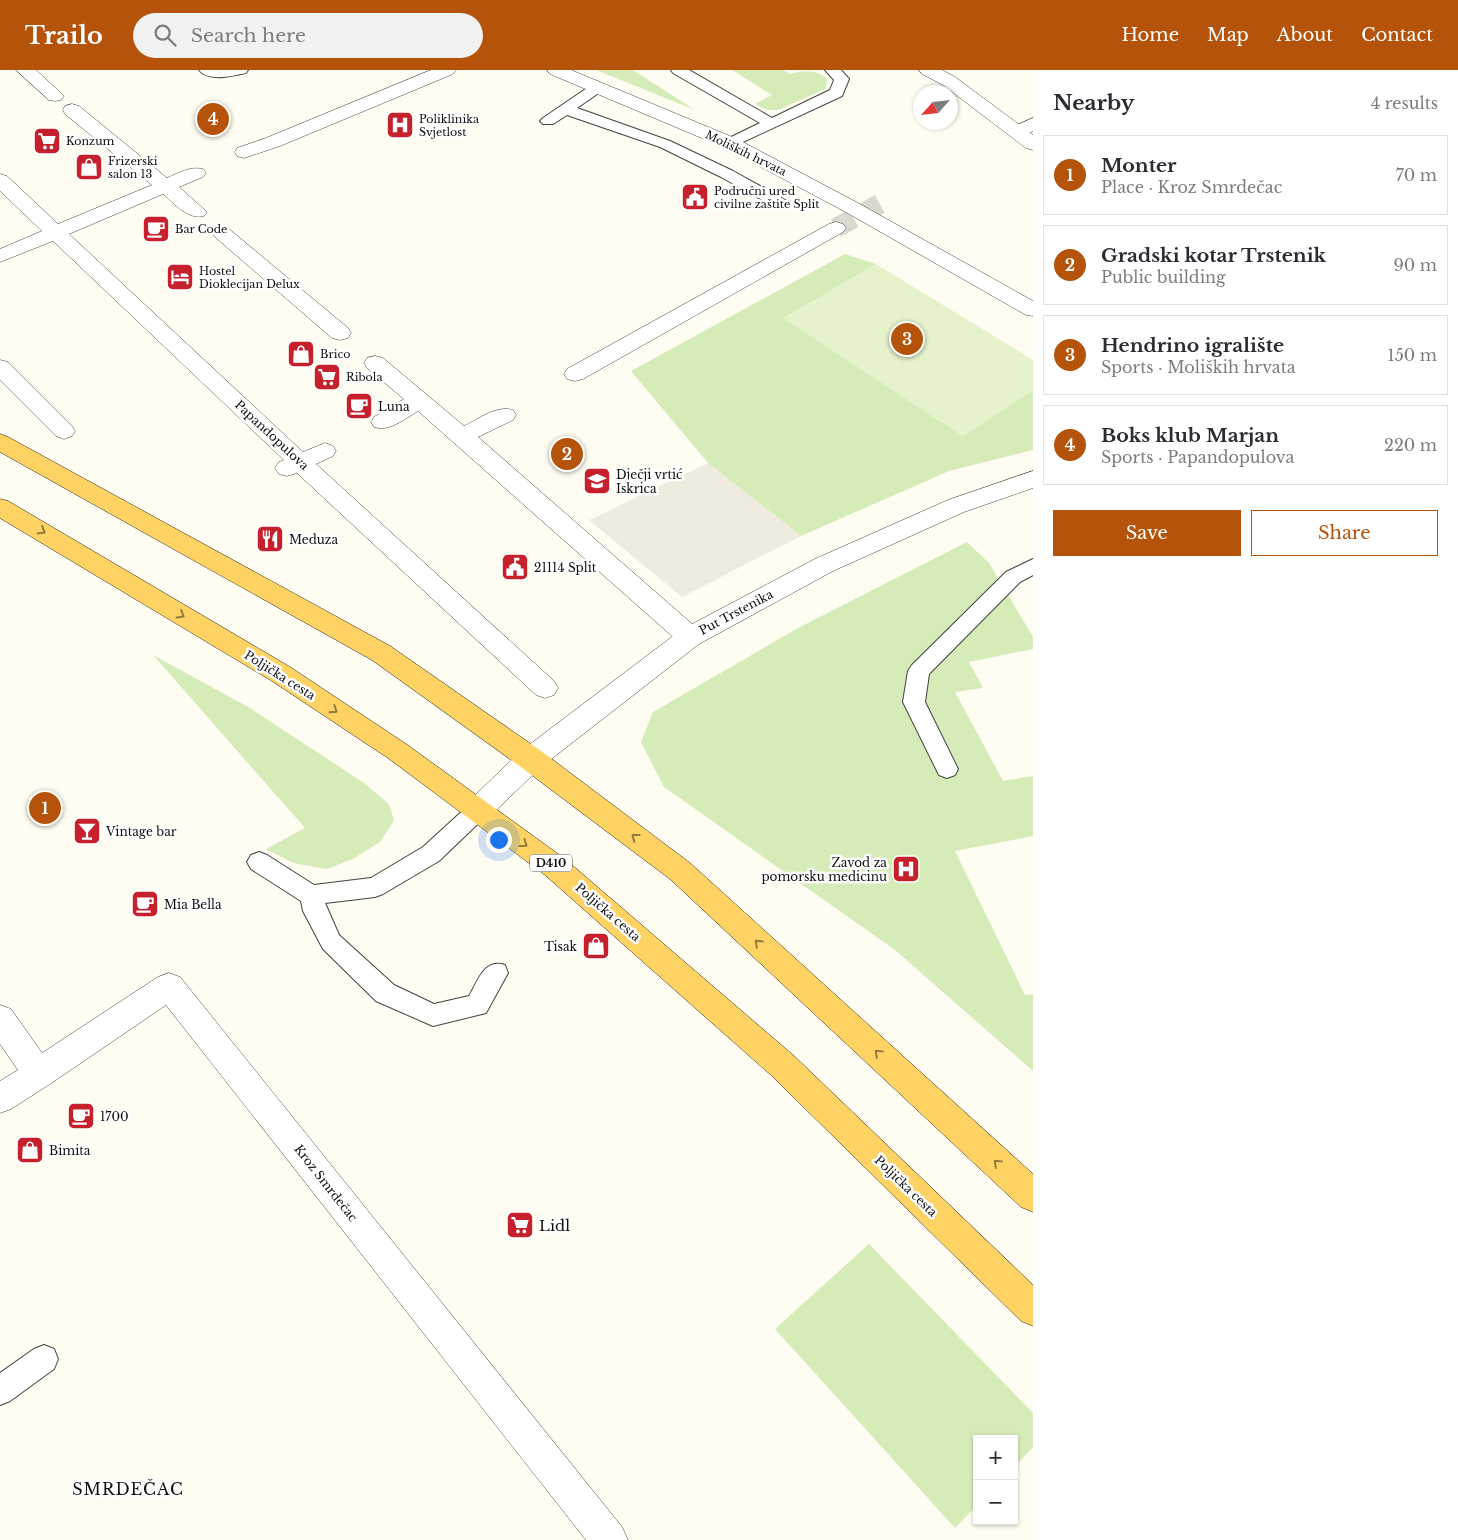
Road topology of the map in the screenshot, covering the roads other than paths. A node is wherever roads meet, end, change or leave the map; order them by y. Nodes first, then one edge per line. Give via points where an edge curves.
1 (24, 70) edge
2 (206, 70) edge
3 (241, 70) edge
4 (448, 70) edge
5 (556, 70) edge
6 (678, 70) edge
7 (832, 70) edge
8 (928, 70) edge
9 (598, 87) junction
10 (55, 96) dead end
11 (72, 110) dead end
12 (567, 110) junction
13 (548, 121) dead end
14 (770, 123) junction
15 (1026, 128) edge
16 (730, 143) junction
17 (1033, 144) edge
18 (244, 152) dead end
19 (196, 173) dead end
20 (0, 180) edge
21 (166, 185) junction
22 (781, 204) dead end
23 (197, 212) dead end
24 (836, 228) tunnel mouth
25 (56, 231) junction
26 (222, 233) dead end
27 (0, 256) edge
28 (1033, 310) edge
29 (340, 333) dead end
30 (375, 364) dead end
31 (0, 367) edge
32 (575, 374) dead end
33 (419, 400) junction
34 (505, 415) dead end
35 (382, 422) dead end
36 (64, 431) dead end
37 (462, 436) junction
38 (0, 442) edge
39 (325, 450) dead end
40 (294, 466) junction
41 (1033, 479) edge
42 (0, 506) edge
43 (1033, 566) edge
44 (690, 637) junction
45 (545, 688) dead end
46 (531, 759) junction
47 (947, 769) dead end
48 (478, 810) junction
49 (259, 862) dead end
50 (311, 895) junction
51 (496, 973) dead end
52 (0, 1019) edge
53 (39, 1074) junction
54 (0, 1099) edge
55 (1033, 1196) edge
56 (1033, 1309) edge
57 (44, 1359) dead end
58 (0, 1391) edge
59 (609, 1540) edge

1 - 10 street
2 - 3 lane via 213,73
4 - 18 street
5 - 9 street, Moliških hrvata
6 - 14 lane
7 - 14 lane via 842,79 837,93
8 - 15 street
9 - 12 lane
9 - 16 street, Moliških hrvata
11 - 21 street
12 - 13 lane
12 - 22 lane via 665,144
14 - 16 lane
15 - 17 street
16 - 28 street, Moliških hrvata
19 - 21 street
20 - 25 street, Papandopulova
21 - 23 street
21 - 25 street
24 - 32 street
25 - 27 street
25 - 40 street, Papandopulova
26 - 29 street
30 - 33 street
31 - 36 street
33 - 35 street
33 - 37 street
34 - 37 street
37 - 44 street
38 - 46 main road via 381,653
39 - 40 street
40 - 45 street, Papandopulova
41 - 44 street, Put Trstenika via 956,506 824,566
42 -> 48 main road, Poljička cesta / D410 via 281,674 397,751
43 - 47 lane via 1013,577 919,671 914,702
44 - 46 street, Put Trstenika
46 - 48 street, Put Trstenika
55 -> 46 main road via 680,871
48 - 50 lane via 431,854 375,887
48 -> 56 main road, Poljička cesta / D410 via 555,867 784,1066
49 - 50 lane
50 - 51 lane via 315,911 331,942 385,993 433,1015 477,1005
52 - 53 street
53 - 54 street, Kroz Smrdečac
53 - 59 street, Kroz Smrdečac via 169,986
57 - 58 lane

